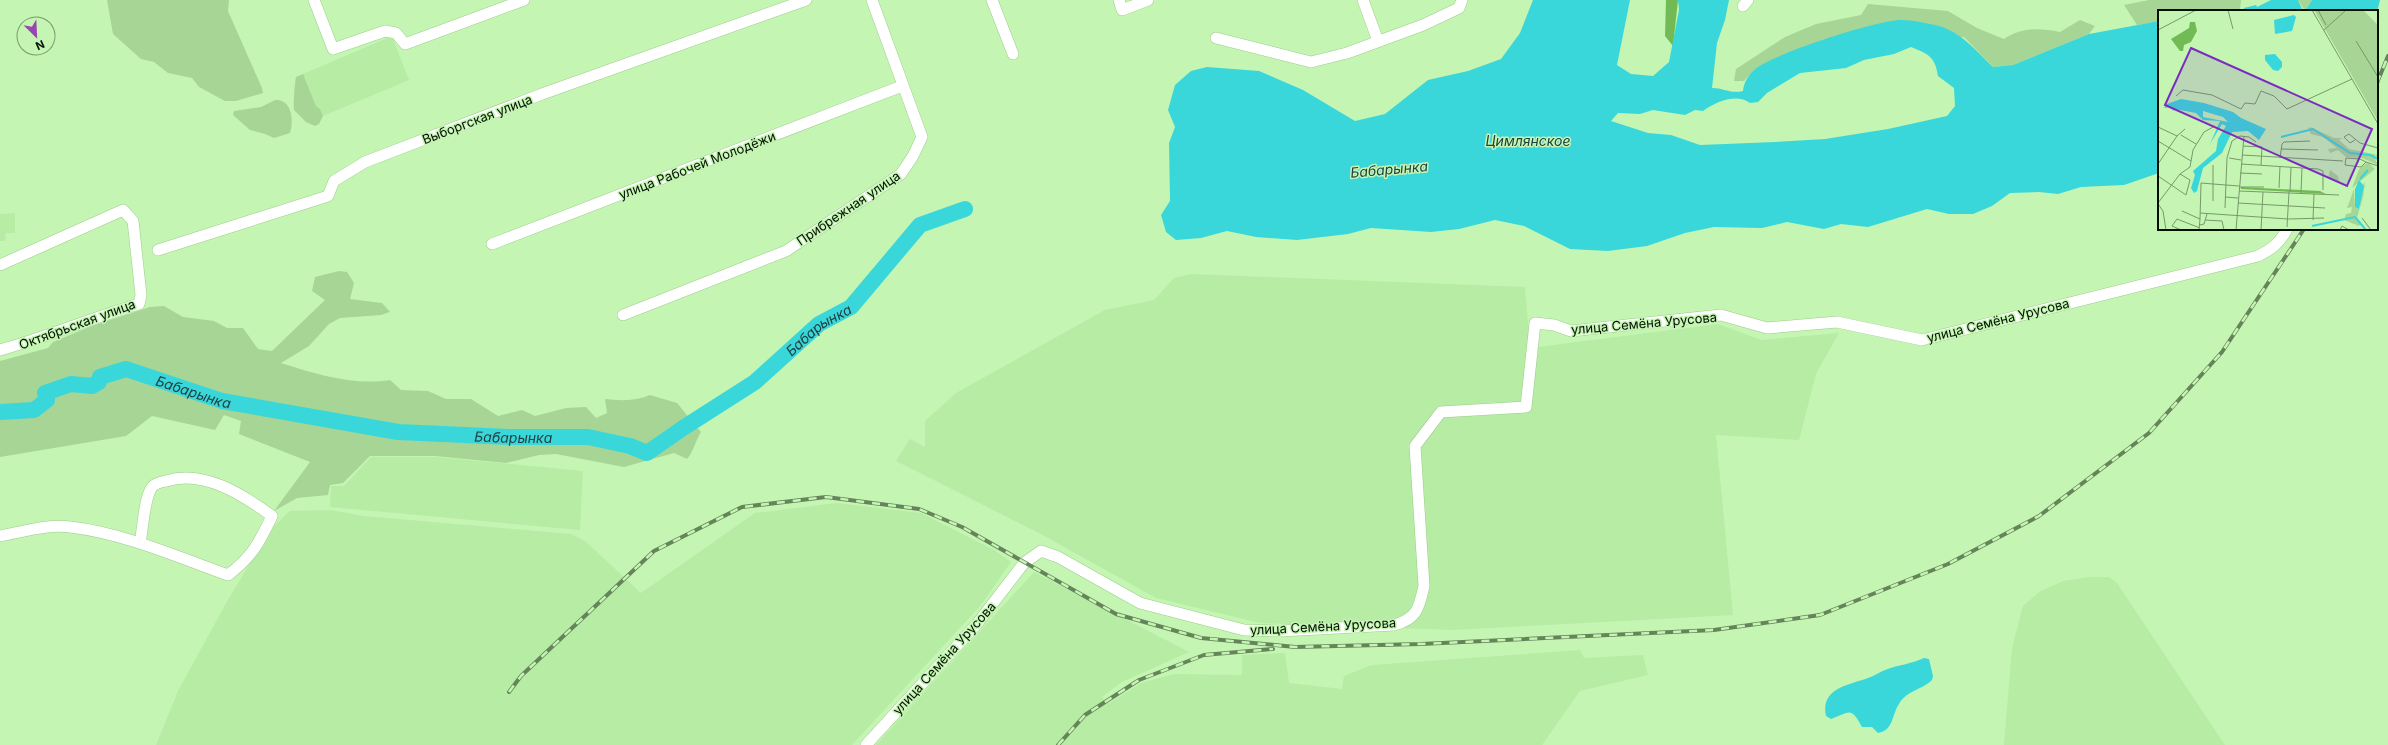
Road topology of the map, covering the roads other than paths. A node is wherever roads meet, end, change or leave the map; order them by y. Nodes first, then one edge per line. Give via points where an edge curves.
1 (314, 0) edge
2 (524, 0) edge
3 (806, 0) edge
4 (872, 0) edge
5 (992, 0) edge
6 (1148, 0) edge
7 (1363, 0) edge
8 (1462, 0) edge
9 (1121, 5) edge
10 (1216, 38) dead end
11 (1378, 41) junction
12 (1013, 54) dead end
13 (902, 86) junction
14 (2287, 230) edge
15 (492, 244) dead end
16 (158, 250) dead end
17 (0, 265) edge
18 (623, 315) dead end
19 (0, 350) edge
20 (0, 536) edge
21 (140, 543) junction
22 (866, 745) edge

1 - 2 street via 333,50 385,31 396,33 405,44
3 - 16 street, Выборгская улица via 542,94 365,162 334,181 328,196
4 - 13 street, Прибрежная улица
5 - 12 street
6 - 9 street
7 - 11 street
8 - 11 street via 1460,8
10 - 11 street via 1311,62 1347,53
13 - 15 street, улица Рабочей Молодёжи
13 - 18 street, Прибрежная улица via 922,137 901,174 786,251
14 - 22 street, улица Семёна Урусова via 2282,240 2258,256 1922,340 1836,322 1767,328 1721,315 1571,331 1554,325 1535,323 1526,407 1441,412 1415,446 1424,586 1419,606 1408,621 1394,625 1280,631 1244,630 1140,603 1058,557 1041,551 1024,563 977,624
17 - 19 street, Октябрьская улица via 123,210 133,221 141,295 139,304 84,321 41,339
20 - 21 street via 69,527
21 - 21 street via 148,492 153,485 184,478 214,483 245,496 272,516 262,538 245,562 228,575

